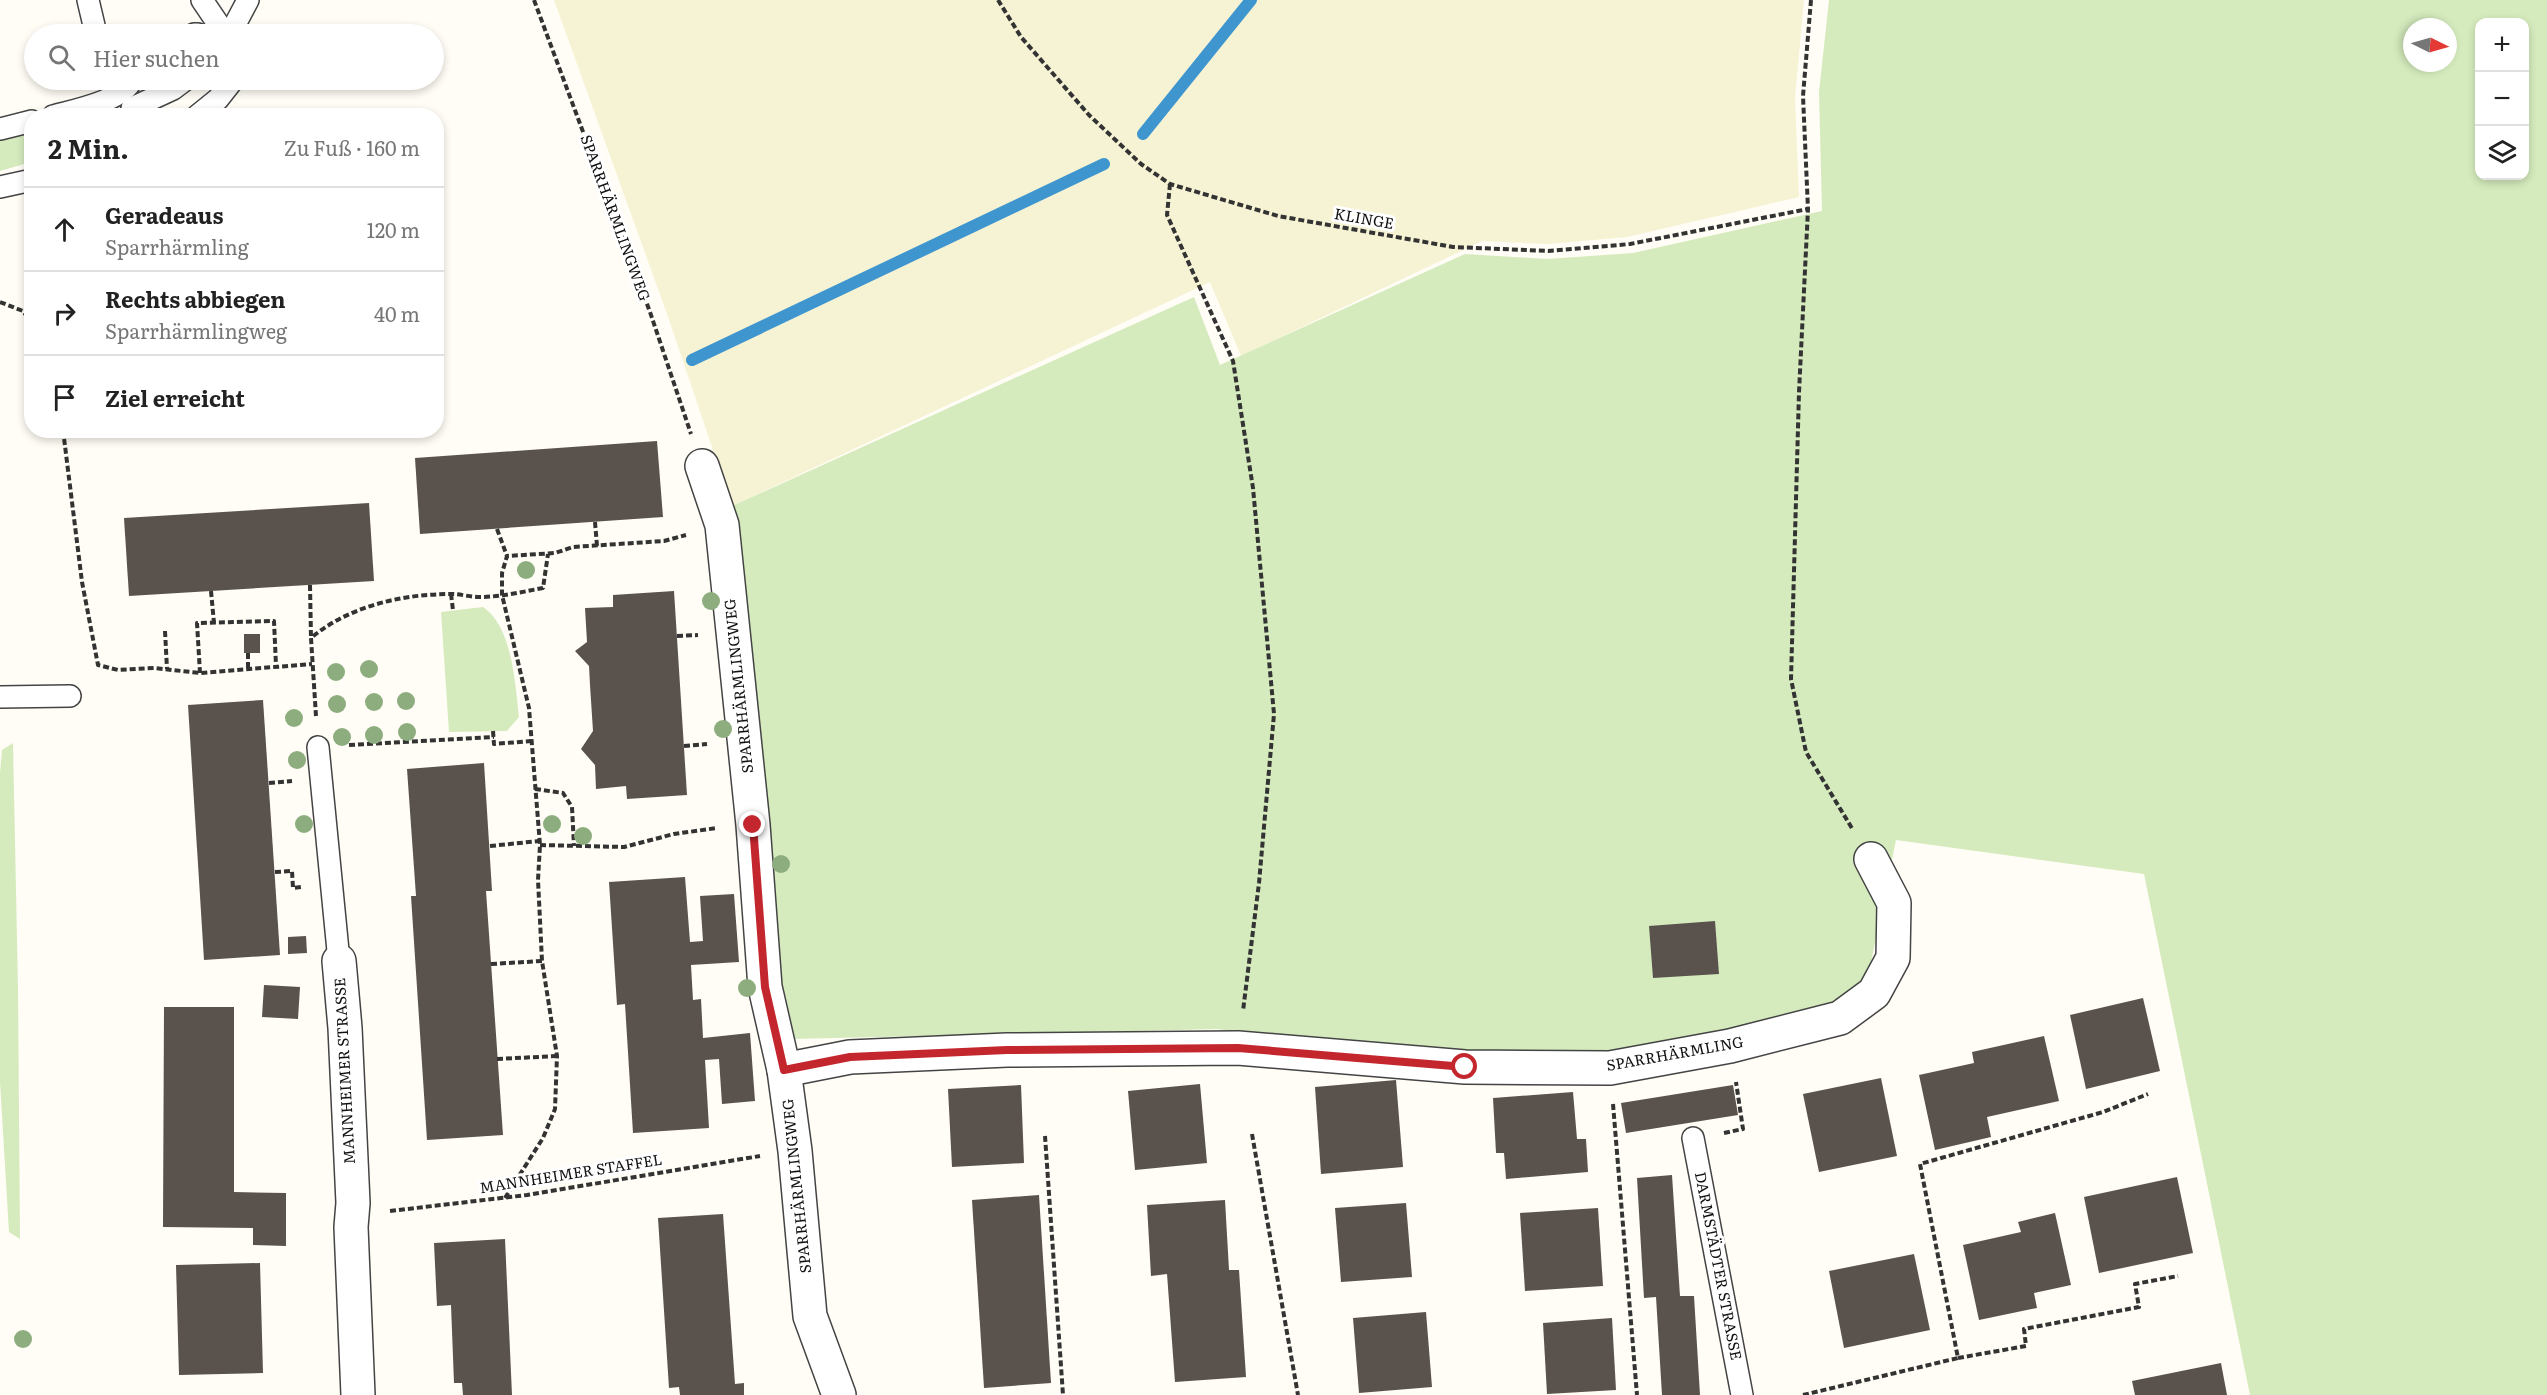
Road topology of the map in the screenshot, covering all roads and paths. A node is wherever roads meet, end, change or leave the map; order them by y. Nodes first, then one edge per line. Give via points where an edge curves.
1 (88, 0) edge
2 (202, 0) edge
3 (248, 0) edge
4 (534, 0) edge
5 (999, 0) edge
6 (1811, 0) edge
7 (94, 24) edge
8 (218, 24) edge
9 (235, 24) edge
10 (158, 90) edge
11 (225, 90) edge
12 (129, 94) edge
13 (83, 108) edge
14 (207, 108) edge
15 (24, 123) edge
16 (0, 129) edge
17 (24, 182) edge
18 (1170, 184) junction
19 (0, 187) edge
20 (1808, 209) junction
21 (0, 302) edge
22 (24, 312) edge
23 (64, 438) edge
24 (702, 466) joint
25 (595, 522) dead end
26 (497, 529) dead end
27 (664, 541) dead end
28 (597, 546) junction
29 (548, 554) junction
30 (507, 556) junction
31 (310, 585) dead end
32 (211, 591) dead end
33 (451, 594) junction
34 (502, 596) junction
35 (453, 610) dead end
36 (214, 623) junction
37 (165, 631) dead end
38 (311, 638) junction
39 (248, 653) dead end
40 (312, 664) junction
41 (276, 666) junction
42 (248, 668) junction
43 (167, 669) junction
44 (200, 673) junction
45 (70, 696) dead end
46 (0, 697) edge
47 (493, 731) dead end
48 (494, 737) junction
49 (531, 741) junction
50 (318, 747) junction
51 (283, 782) dead end
52 (269, 783) dead end
53 (535, 789) junction
54 (753, 825) junction
55 (539, 843) junction
56 (490, 846) dead end
57 (574, 846) junction
58 (1871, 860) joint
59 (292, 871) dead end
60 (275, 872) dead end
61 (339, 961) joint
62 (542, 961) junction
63 (491, 964) dead end
64 (1730, 1046) junction
65 (1238, 1048) junction
66 (557, 1056) junction
67 (497, 1059) dead end
68 (1610, 1068) junction
69 (784, 1070) junction
70 (2148, 1094) dead end
71 (1252, 1134) dead end
72 (1045, 1136) dead end
73 (1693, 1138) joint
74 (795, 1151) junction
75 (505, 1198) junction
76 (351, 1215) junction
77 (2178, 1276) dead end
78 (1958, 1358) junction
79 (358, 1395) edge
80 (839, 1395) edge
81 (1064, 1395) edge
82 (1299, 1395) edge
83 (1637, 1395) edge
84 (1742, 1395) edge
85 (1803, 1395) edge

1 - 7 lane
2 - 8 lane
3 - 9 lane
4 - 24 path, SPARRHÄRMLINGWEG via 650,312
5 - 18 path, KLINGE via 1021,37 1089,115 1141,164
6 - 20 path via 1803,96
10 - 12 lane
11 - 14 lane
12 - 13 lane
15 - 16 lane
17 - 19 lane
18 - 20 path, KLINGE via 1278,216 1453,247 1548,251 1630,244
18 - 65 path via 1167,215 1233,361 1253,488 1274,714 1259,883
20 - 58 path via 1798,392 1791,678 1806,752
21 - 22 path
23 - 43 path via 82,582 98,665 118,670
24 - 54 street, SPARRHÄRMLINGWEG via 722,525
25 - 28 path
26 - 30 path
27 - 28 path
28 - 29 path
29 - 30 path
29 - 34 path via 543,588
30 - 34 path
31 - 38 path
32 - 36 path
33 - 34 path
33 - 35 path
33 - 38 path via 374,604 331,621
34 - 49 path via 529,708
36 - 41 path via 274,621
36 - 44 path via 197,623
37 - 43 path
38 - 40 path
39 - 42 path
40 - 41 path
40 - 50 path
41 - 42 path
42 - 44 path
43 - 44 path
45 - 46 lane
47 - 48 path
48 - 49 path via 494,744
48 - 50 path
49 - 53 path
50 - 61 lane, MANNHEIMER STRASSE
51 - 52 path
53 - 55 path
53 - 57 path via 563,793 572,807
54 - 57 path via 674,834 624,847
54 - 69 street, SPARRHÄRMLINGWEG via 765,987
55 - 56 path
55 - 57 path
55 - 62 path
58 - 64 street, SPARRHÄRMLING via 1894,903 1893,958 1874,993 1840,1018
59 - 60 path
61 - 76 street, MANNHEIMER STRASSE
62 - 63 path
62 - 66 path
64 - 68 street, SPARRHÄRMLING
64 - 73 path via 1743,1129
65 - 68 street, SPARRHÄRMLING via 1465,1067
65 - 69 street, SPARRHÄRMLING via 861,1056
66 - 67 path
66 - 75 path via 555,1109 543,1137
68 - 83 path
69 - 74 street, SPARRHÄRMLINGWEG
70 - 78 path via 2103,1112 1920,1164
71 - 82 path
72 - 81 path
73 - 84 lane, DARMSTÄDTER STRASSE
74 - 75 path, MANNHEIMER STAFFEL
74 - 80 street, SPARRHÄRMLINGWEG via 810,1316
75 - 76 path, MANNHEIMER STAFFEL
76 - 79 street, MANNHEIMER STRASSE
77 - 78 path via 2135,1284 2139,1307 2024,1329 2026,1346
78 - 85 path

